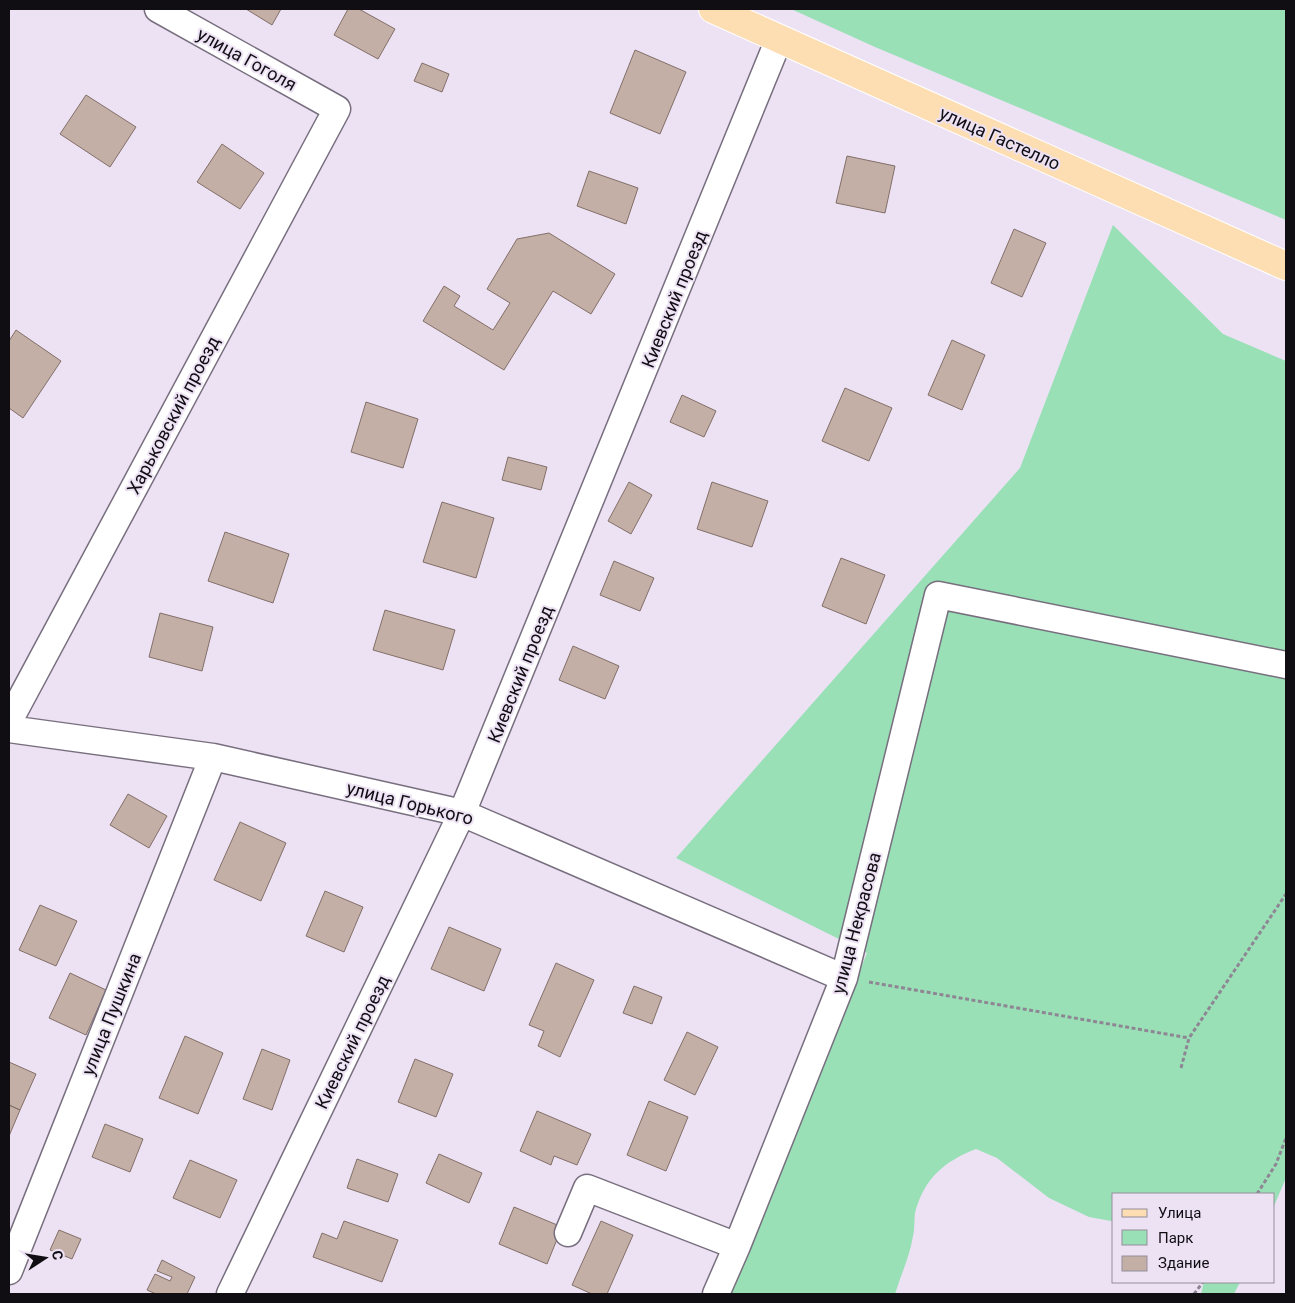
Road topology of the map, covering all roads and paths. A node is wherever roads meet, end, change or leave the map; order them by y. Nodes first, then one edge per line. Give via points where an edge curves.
1 (158, 9) edge
2 (713, 9) edge
3 (779, 39) junction
4 (337, 110) joint
5 (1286, 266) edge
6 (1286, 665) edge
7 (9, 721) edge
8 (9, 729) edge
9 (213, 757) junction
10 (462, 813) junction
11 (1286, 894) edge
12 (844, 978) junction
13 (1189, 1038) junction
14 (1181, 1068) dead end
15 (1286, 1138) edge
16 (1258, 1193) edge
17 (568, 1233) dead end
18 (738, 1246) junction
19 (9, 1271) edge
20 (1202, 1283) edge
21 (230, 1294) edge
22 (716, 1294) edge
23 (1194, 1294) edge

1 - 4 street, улица Гоголя
2 - 3 main road, улица Гастелло
3 - 5 main road, улица Гастелло
3 - 10 street, Киевский проезд
4 - 7 street, Харьковский проезд
6 - 12 street, улица Некрасова via 938,595
8 - 9 street, улица Горького
9 - 10 street, улица Горького
9 - 19 street, улица Пушкина
10 - 12 street, улица Горького
10 - 21 street, Киевский проезд
11 - 13 path
12 - 13 path
12 - 18 street, улица Некрасова
13 - 14 path
15 - 16 path via 1276,1164
17 - 18 street via 587,1188
18 - 22 street, улица Некрасова
20 - 23 path

